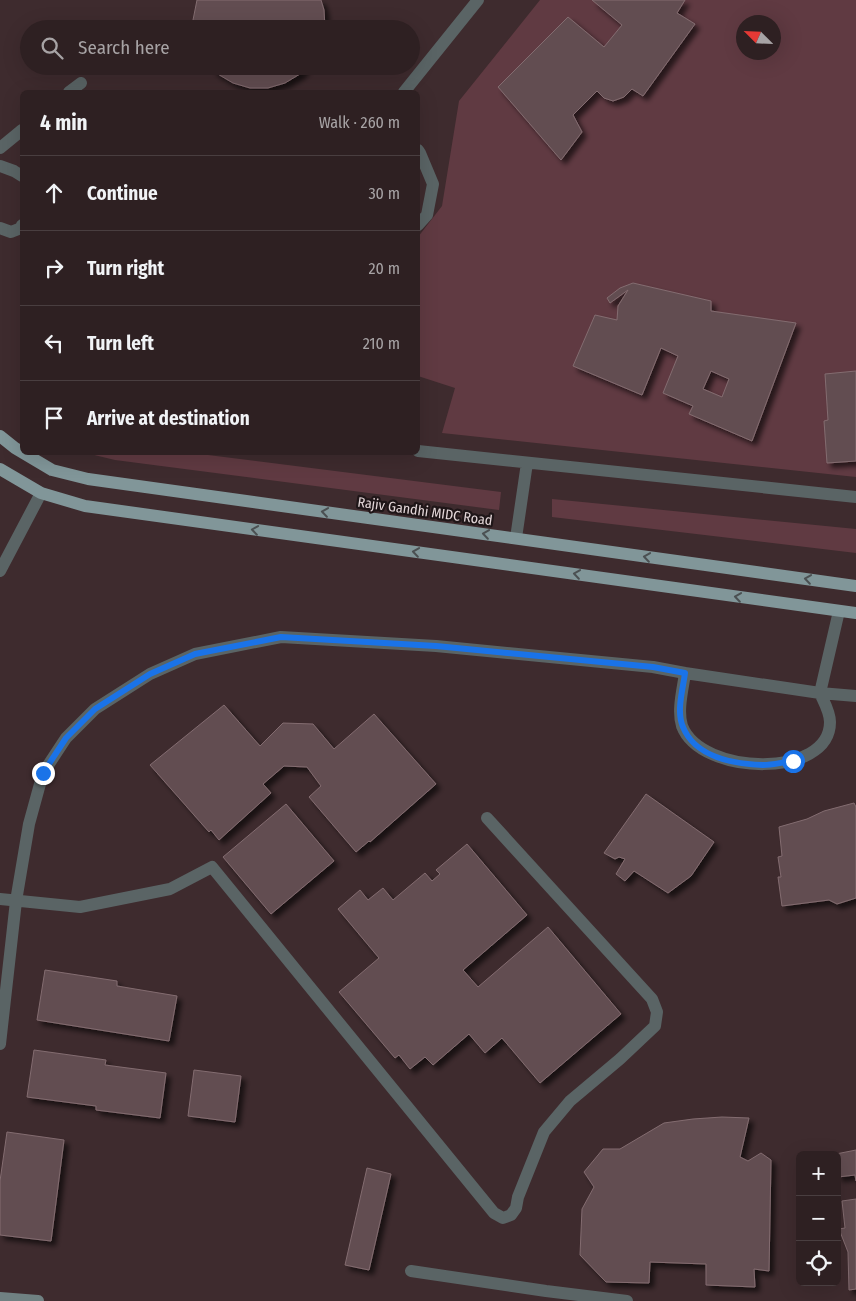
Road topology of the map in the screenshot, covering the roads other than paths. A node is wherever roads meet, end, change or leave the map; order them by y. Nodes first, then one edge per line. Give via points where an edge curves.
1 (478, 0) edge
2 (420, 72) edge
3 (418, 75) edge
4 (81, 83) dead end
5 (72, 90) edge
6 (406, 90) edge
7 (20, 132) edge
8 (0, 148) edge
9 (420, 153) edge
10 (0, 166) edge
11 (20, 175) edge
12 (420, 223) edge
13 (0, 228) edge
14 (20, 228) edge
15 (0, 436) edge
16 (20, 451) edge
17 (420, 451) edge
18 (27, 455) edge
19 (527, 463) junction
20 (0, 469) edge
21 (41, 493) junction
22 (856, 497) edge
23 (516, 538) junction
24 (0, 571) edge
25 (856, 586) edge
26 (839, 611) junction
27 (856, 613) edge
28 (685, 673) junction
29 (820, 693) junction
30 (856, 696) edge
31 (487, 818) dead end
32 (0, 899) edge
33 (16, 901) junction
34 (0, 1044) edge
35 (411, 1271) dead end
36 (0, 1298) edge
37 (38, 1301) edge
38 (627, 1301) edge

1 - 2 lane
3 - 6 lane
4 - 5 lane
7 - 8 lane
9 - 12 lane via 433,184 427,215
10 - 11 lane
13 - 14 lane via 11,232
16 -> 15 main road, Rajiv Gandhi MIDC Road
17 - 19 lane
23 -> 18 main road, Rajiv Gandhi MIDC Road via 88,479 52,470
19 - 22 lane
19 - 23 lane
20 - 21 main road
21 - 24 lane
26 -> 21 main road via 85,506
25 -> 23 main road, Rajiv Gandhi MIDC Road
26 - 27 main road
26 - 29 lane
28 - 29 lane
28 - 29 lane via 680,714 688,736 708,753 740,762 764,765 793,761 810,753 826,739 830,722
28 - 33 lane via 653,667 436,646 281,637 195,654 150,674 95,709 66,738 43,773 29,824
29 - 30 lane
31 - 33 lane via 652,999 657,1012 655,1026 570,1101 544,1132 516,1208 511,1215 502,1218 494,1213 212,866 170,889 80,907
32 - 33 lane
33 - 34 lane
35 - 38 lane
36 - 37 street

